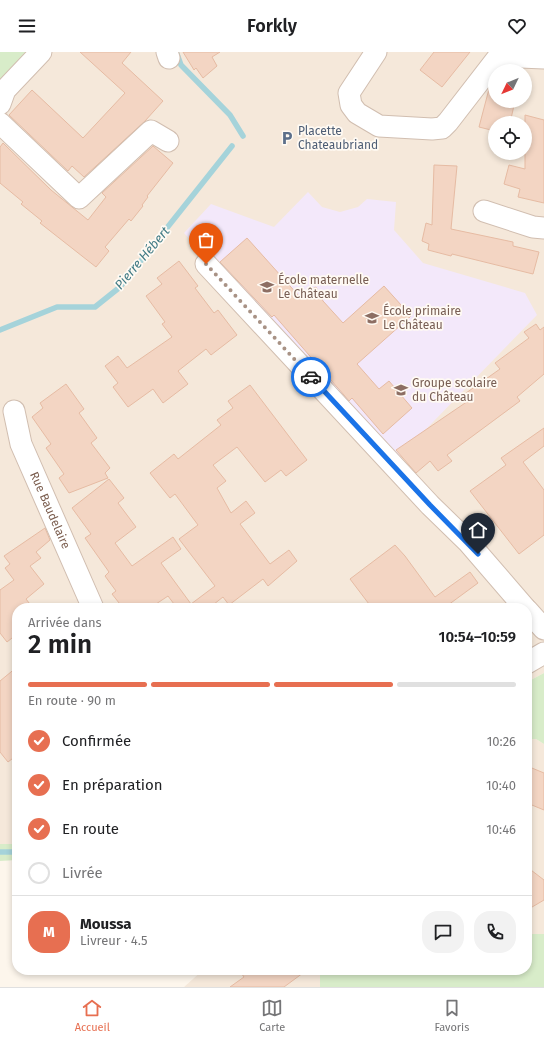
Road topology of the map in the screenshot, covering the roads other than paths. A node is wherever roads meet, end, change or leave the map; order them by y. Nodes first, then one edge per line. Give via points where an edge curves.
1 (41, 52) edge
2 (376, 52) edge
3 (544, 58) edge
4 (0, 104) edge
5 (0, 123) edge
6 (168, 141) dead end
7 (484, 211) dead end
8 (544, 228) edge
9 (206, 264) dead end
10 (14, 411) dead end
11 (91, 603) edge
12 (521, 603) edge
13 (532, 616) edge
14 (544, 629) edge
15 (544, 653) edge
16 (532, 660) edge

1 - 4 street via 5,90
2 - 3 street via 349,93 351,104 357,113 379,126 432,129 442,128 499,56
5 - 6 street via 79,198 152,131
7 - 8 street via 533,227
9 - 12 street via 430,505 468,542
10 - 11 street, Rue Baudelaire via 21,444
13 - 14 street
15 - 16 street

